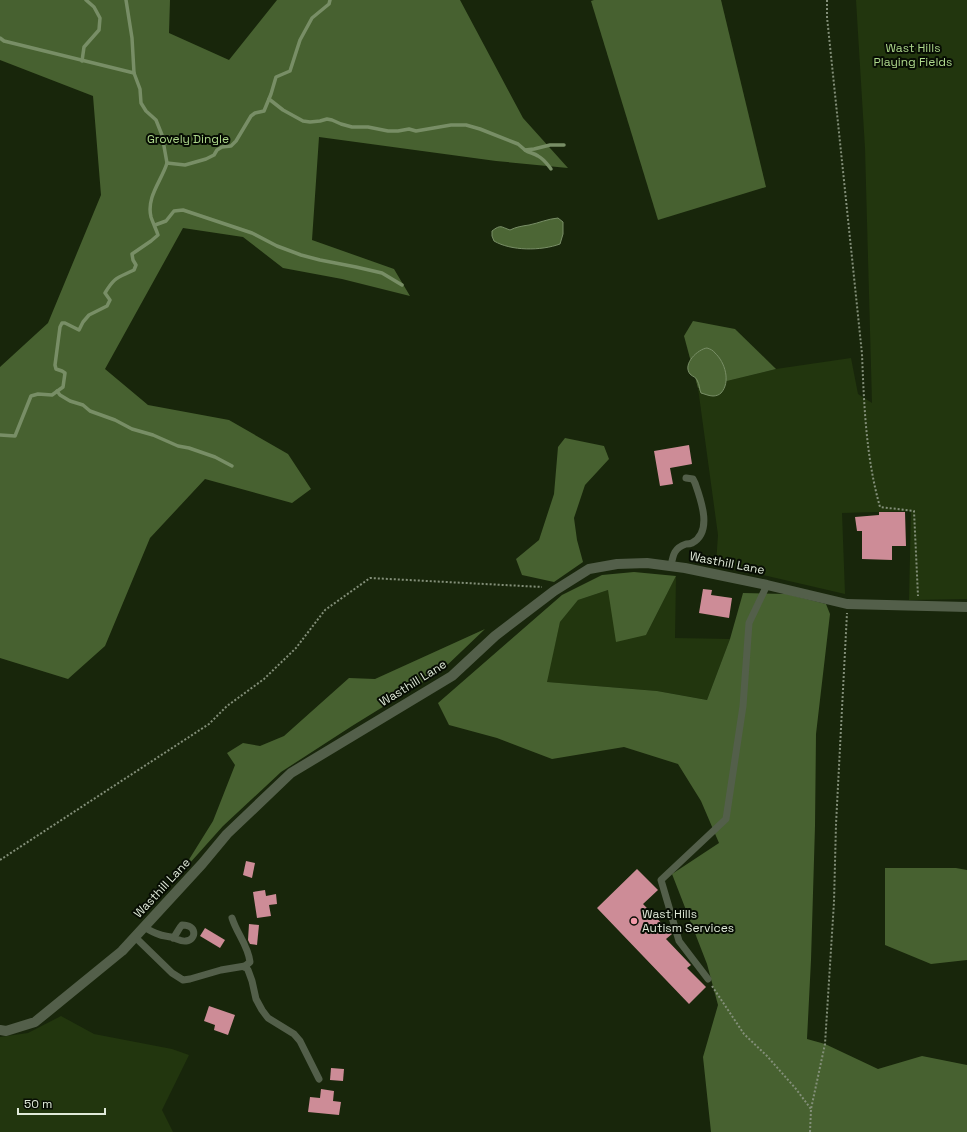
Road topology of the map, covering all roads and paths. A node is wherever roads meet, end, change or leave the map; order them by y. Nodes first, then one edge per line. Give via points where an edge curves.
1 (827, 0) edge
2 (686, 478) dead end
3 (671, 566) junction
4 (767, 585) junction
5 (554, 591) junction
6 (848, 604) junction
7 (918, 606) junction
8 (967, 607) edge
9 (0, 860) edge
10 (232, 918) dead end
11 (144, 927) junction
12 (135, 937) junction
13 (173, 938) dead end
14 (244, 967) junction
15 (708, 979) joint
16 (0, 1030) edge
17 (319, 1079) dead end
18 (811, 1109) junction
19 (810, 1132) edge

1 - 7 path via 862,354 869,454 880,508 914,511
2 - 3 lane via 693,479 697,488 704,514 704,528 692,543 677,549
3 - 4 street, Wasthill Lane
3 - 5 street, Wasthill Lane via 647,563 617,564 589,570
4 - 6 street, Wasthill Lane
4 - 15 lane via 749,623 743,706 726,818 661,880 679,941
5 - 9 path via 548,587 370,578 325,610 296,648 264,679 227,706 209,724
5 - 11 street, Wasthill Lane via 495,636 452,676 291,773 227,834
6 - 7 street, Wasthill Lane
6 - 18 path via 825,1044
7 - 8 street, Wasthill Lane
10 - 14 lane via 249,954 250,962
11 - 12 street, Wasthill Lane
11 - 13 lane
12 - 14 lane via 172,973 183,980
12 - 16 street, Wasthill Lane via 122,951 35,1022 6,1031
14 - 17 lane via 248,970 256,999 262,1010 268,1018 297,1038
15 - 18 path via 744,1034 767,1056
18 - 19 path

